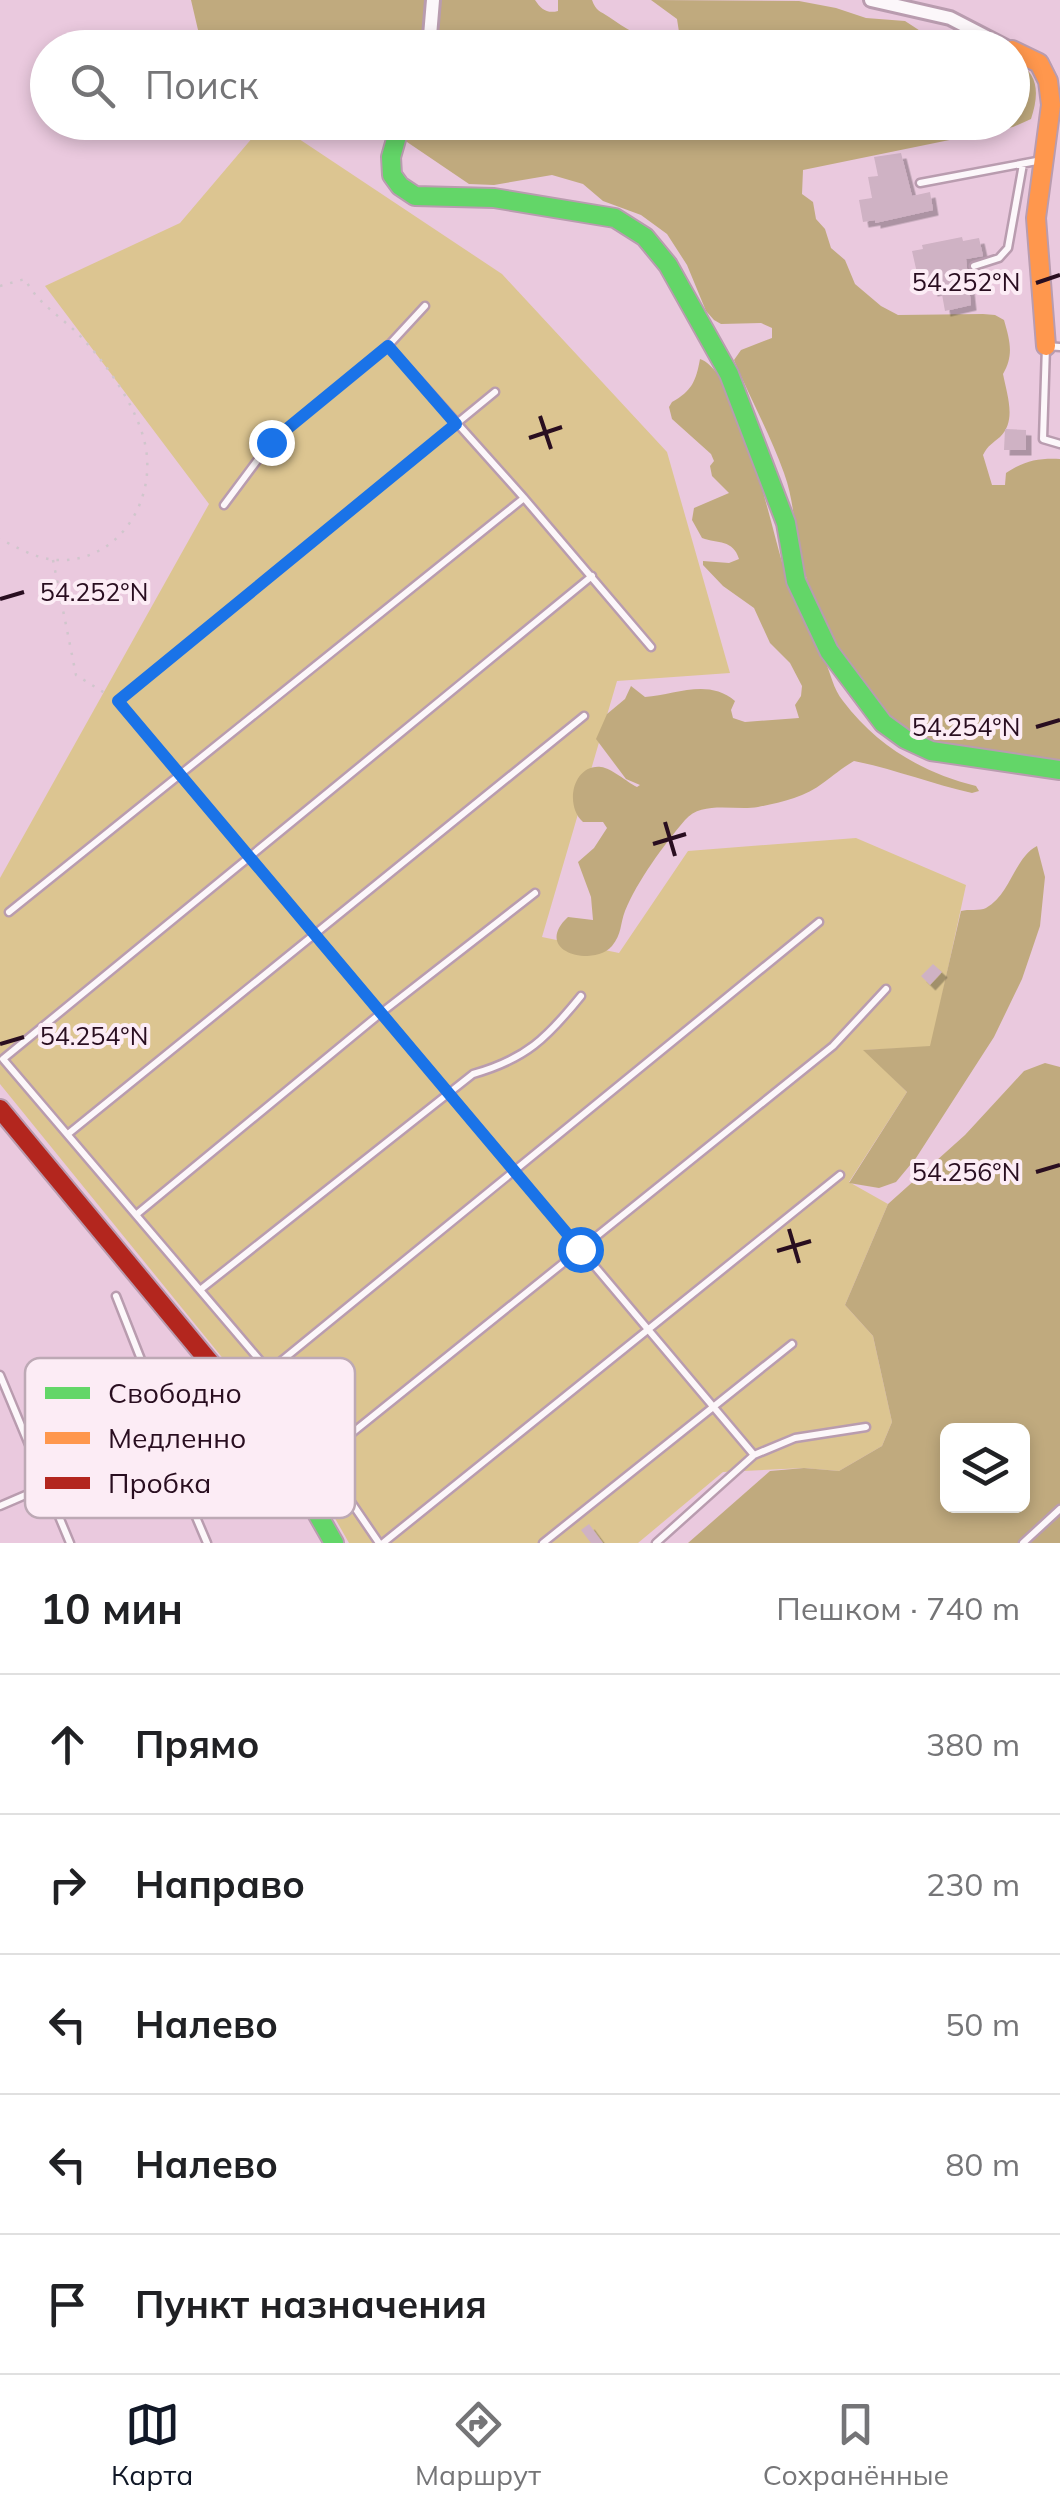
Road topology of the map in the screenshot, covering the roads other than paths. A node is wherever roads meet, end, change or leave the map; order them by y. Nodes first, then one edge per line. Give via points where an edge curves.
1 (433, 0) edge
2 (871, 0) edge
3 (430, 30) edge
4 (973, 30) edge
5 (1030, 59) edge
6 (396, 140) edge
7 (1044, 160) junction
8 (1023, 164) junction
9 (920, 183) dead end
10 (974, 266) dead end
11 (426, 306) dead end
12 (388, 346) junction
13 (1053, 346) edge
14 (495, 392) dead end
15 (456, 424) junction
16 (1060, 444) edge
17 (524, 498) junction
18 (224, 506) dead end
19 (592, 576) junction
20 (651, 648) dead end
21 (584, 716) dead end
22 (1060, 770) edge
23 (181, 776) junction
24 (248, 855) junction
25 (535, 893) dead end
26 (9, 912) dead end
27 (819, 922) dead end
28 (316, 936) junction
29 (886, 990) dead end
30 (581, 996) dead end
31 (381, 1014) junction
32 (449, 1094) junction
33 (0, 1109) edge
34 (68, 1134) junction
35 (515, 1172) junction
36 (840, 1174) dead end
37 (137, 1214) junction
38 (580, 1249) junction
39 (200, 1290) junction
40 (116, 1296) dead end
41 (646, 1328) junction
42 (792, 1344) dead end
43 (138, 1358) edge
44 (208, 1358) edge
45 (259, 1358) edge
46 (284, 1358) edge
47 (0, 1375) edge
48 (714, 1408) junction
49 (866, 1427) dead end
50 (355, 1431) edge
51 (25, 1435) edge
52 (754, 1455) junction
53 (25, 1495) edge
54 (0, 1506) edge
55 (355, 1506) edge
56 (1060, 1509) edge
57 (59, 1518) edge
58 (198, 1518) edge
59 (320, 1518) edge
60 (70, 1543) edge
61 (207, 1543) edge
62 (334, 1543) edge
63 (381, 1543) edge
64 (543, 1543) edge
65 (656, 1543) edge
66 (1023, 1543) edge

1 - 3 street
2 - 4 street
5 - 7 street via 1048,81
6 - 22 street via 392,175 415,196 574,208 615,218 645,237 729,374 786,523 796,582 828,651 883,723 931,751
7 - 8 lane
7 - 13 street via 1036,218
8 - 9 lane
8 - 10 lane via 1008,248
11 - 12 lane
12 - 15 lane
12 - 18 lane via 271,442
13 - 16 lane via 1043,439
14 - 15 lane
15 - 17 lane
15 - 23 lane via 118,701
17 - 19 lane
17 - 23 lane
19 - 20 lane
19 - 24 lane
21 - 28 lane
23 - 24 lane
23 - 26 lane
24 - 28 lane
24 - 34 lane via 3,1058
25 - 31 lane
27 - 35 lane
28 - 31 lane
28 - 34 lane
29 - 38 lane via 834,1046
30 - 32 lane via 549,1036 473,1074
31 - 32 lane
31 - 37 lane
32 - 35 lane
32 - 39 lane
33 - 44 street
34 - 37 lane
35 - 38 lane
35 - 46 lane
36 - 41 lane
37 - 39 lane
38 - 41 lane
38 - 50 lane
39 - 45 lane
40 - 43 lane
41 - 48 lane
41 - 63 lane
42 - 48 lane
47 - 51 lane
48 - 52 lane
48 - 64 lane
49 - 52 lane via 795,1438
52 - 65 lane
53 - 54 lane
55 - 63 lane
56 - 66 lane
57 - 60 lane
58 - 61 lane
59 - 62 street

